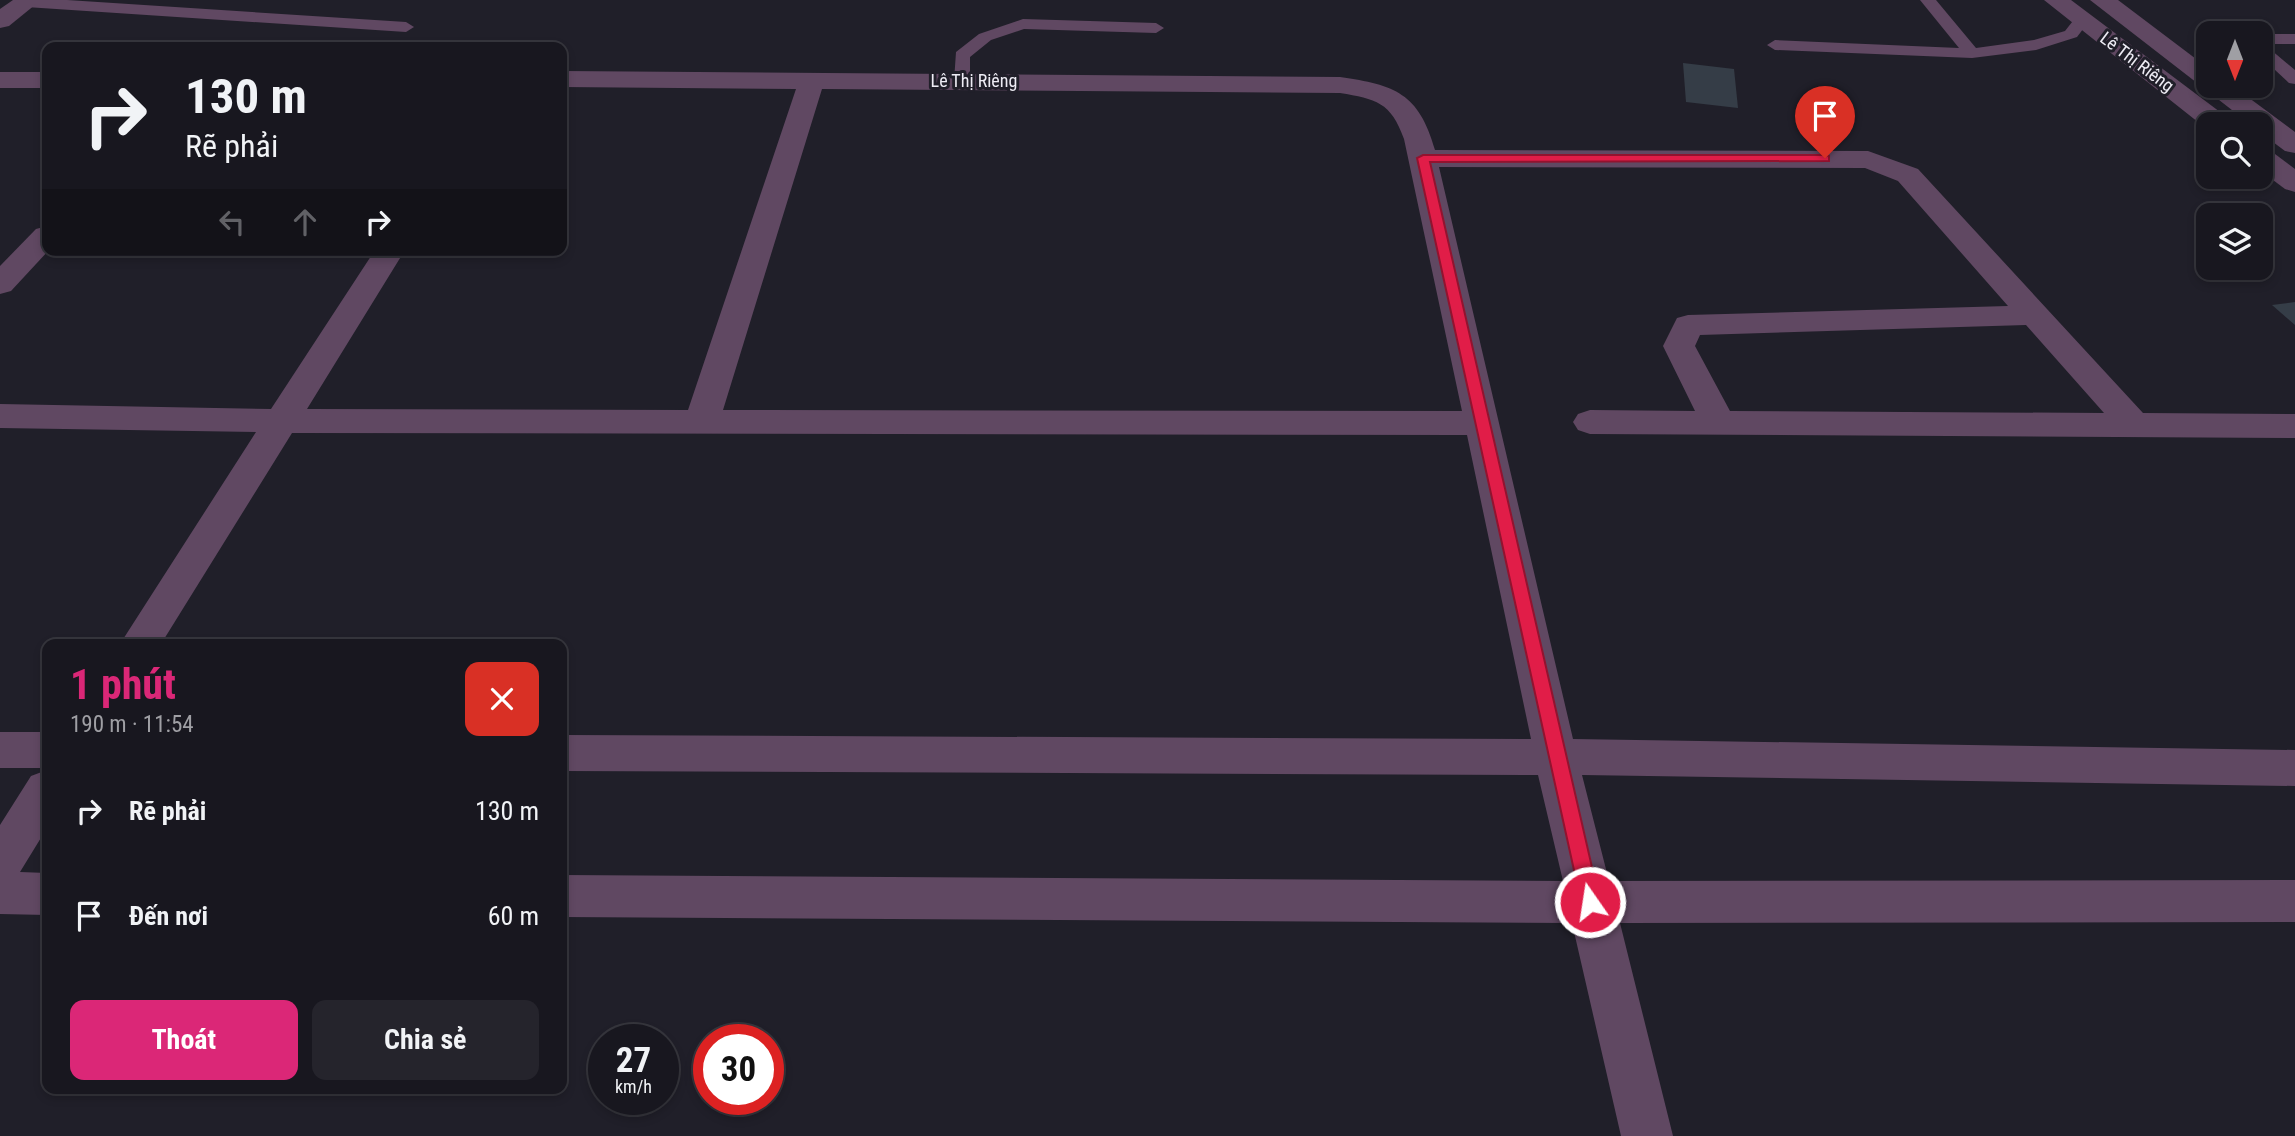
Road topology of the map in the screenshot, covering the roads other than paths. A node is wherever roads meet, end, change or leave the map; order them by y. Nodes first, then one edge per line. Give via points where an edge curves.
1 (1928, 0) edge
2 (2056, 0) edge
3 (2102, 0) edge
4 (27, 1) edge
5 (2082, 20) junction
6 (0, 21) edge
7 (406, 27) dead end
8 (1156, 29) dead end
9 (2273, 39) edge
10 (2295, 39) edge
11 (1775, 44) dead end
12 (1972, 53) junction
13 (2273, 58) edge
14 (2196, 68) edge
15 (2273, 71) edge
16 (2291, 73) edge
17 (567, 79) edge
18 (0, 80) edge
19 (42, 80) edge
20 (812, 80) junction
21 (962, 80) junction
22 (2235, 98) edge
23 (2202, 112) edge
24 (2295, 145) edge
25 (1423, 158) junction
26 (2273, 166) edge
27 (2295, 183) edge
28 (42, 240) edge
29 (386, 256) edge
30 (3, 279) edge
31 (2035, 316) junction
32 (0, 416) edge
33 (283, 421) junction
34 (702, 421) junction
35 (1590, 422) dead end
36 (1483, 423) junction
37 (1718, 423) junction
38 (2132, 423) junction
39 (2295, 426) edge
40 (143, 639) edge
41 (0, 750) edge
42 (42, 750) edge
43 (567, 753) edge
44 (1556, 757) junction
45 (2295, 768) edge
46 (42, 797) edge
47 (0, 865) edge
48 (0, 894) edge
49 (42, 894) edge
50 (567, 896) edge
51 (2295, 901) edge
52 (1590, 902) junction
53 (1647, 1136) edge

1 - 12 lane
2 - 5 street, Lê Thị Riêng
3 - 14 street, Lê Thị Riêng
4 - 6 street
4 - 7 lane
5 - 12 lane via 2071,34 2036,45
5 - 23 street, Lê Thị Riêng
8 - 21 lane via 1023,24 985,37 962,55
9 - 10 lane
11 - 12 lane
13 - 16 lane
15 - 16 lane
17 - 20 street, Lê Thị Riêng
18 - 19 street
20 - 21 street, Lê Thị Riêng
20 - 34 street
21 - 25 street, Lê Thị Riêng via 1340,85 1386,93 1401,104 1417,132
22 - 24 street, Lê Thị Riêng
25 - 31 street via 1868,160 1908,175
25 - 36 street
26 - 27 street
28 - 30 street
29 - 33 street
31 - 37 street via 1688,325 1679,346
31 - 38 street
32 - 33 street
33 - 34 street
33 - 40 street
34 - 36 street
35 - 37 street
36 - 44 street
37 - 38 street
38 - 39 street
41 - 42 street
43 - 44 street
44 - 45 street
44 - 52 street
46 - 47 street
48 - 49 street
50 - 52 street
51 - 52 street
52 - 53 street

